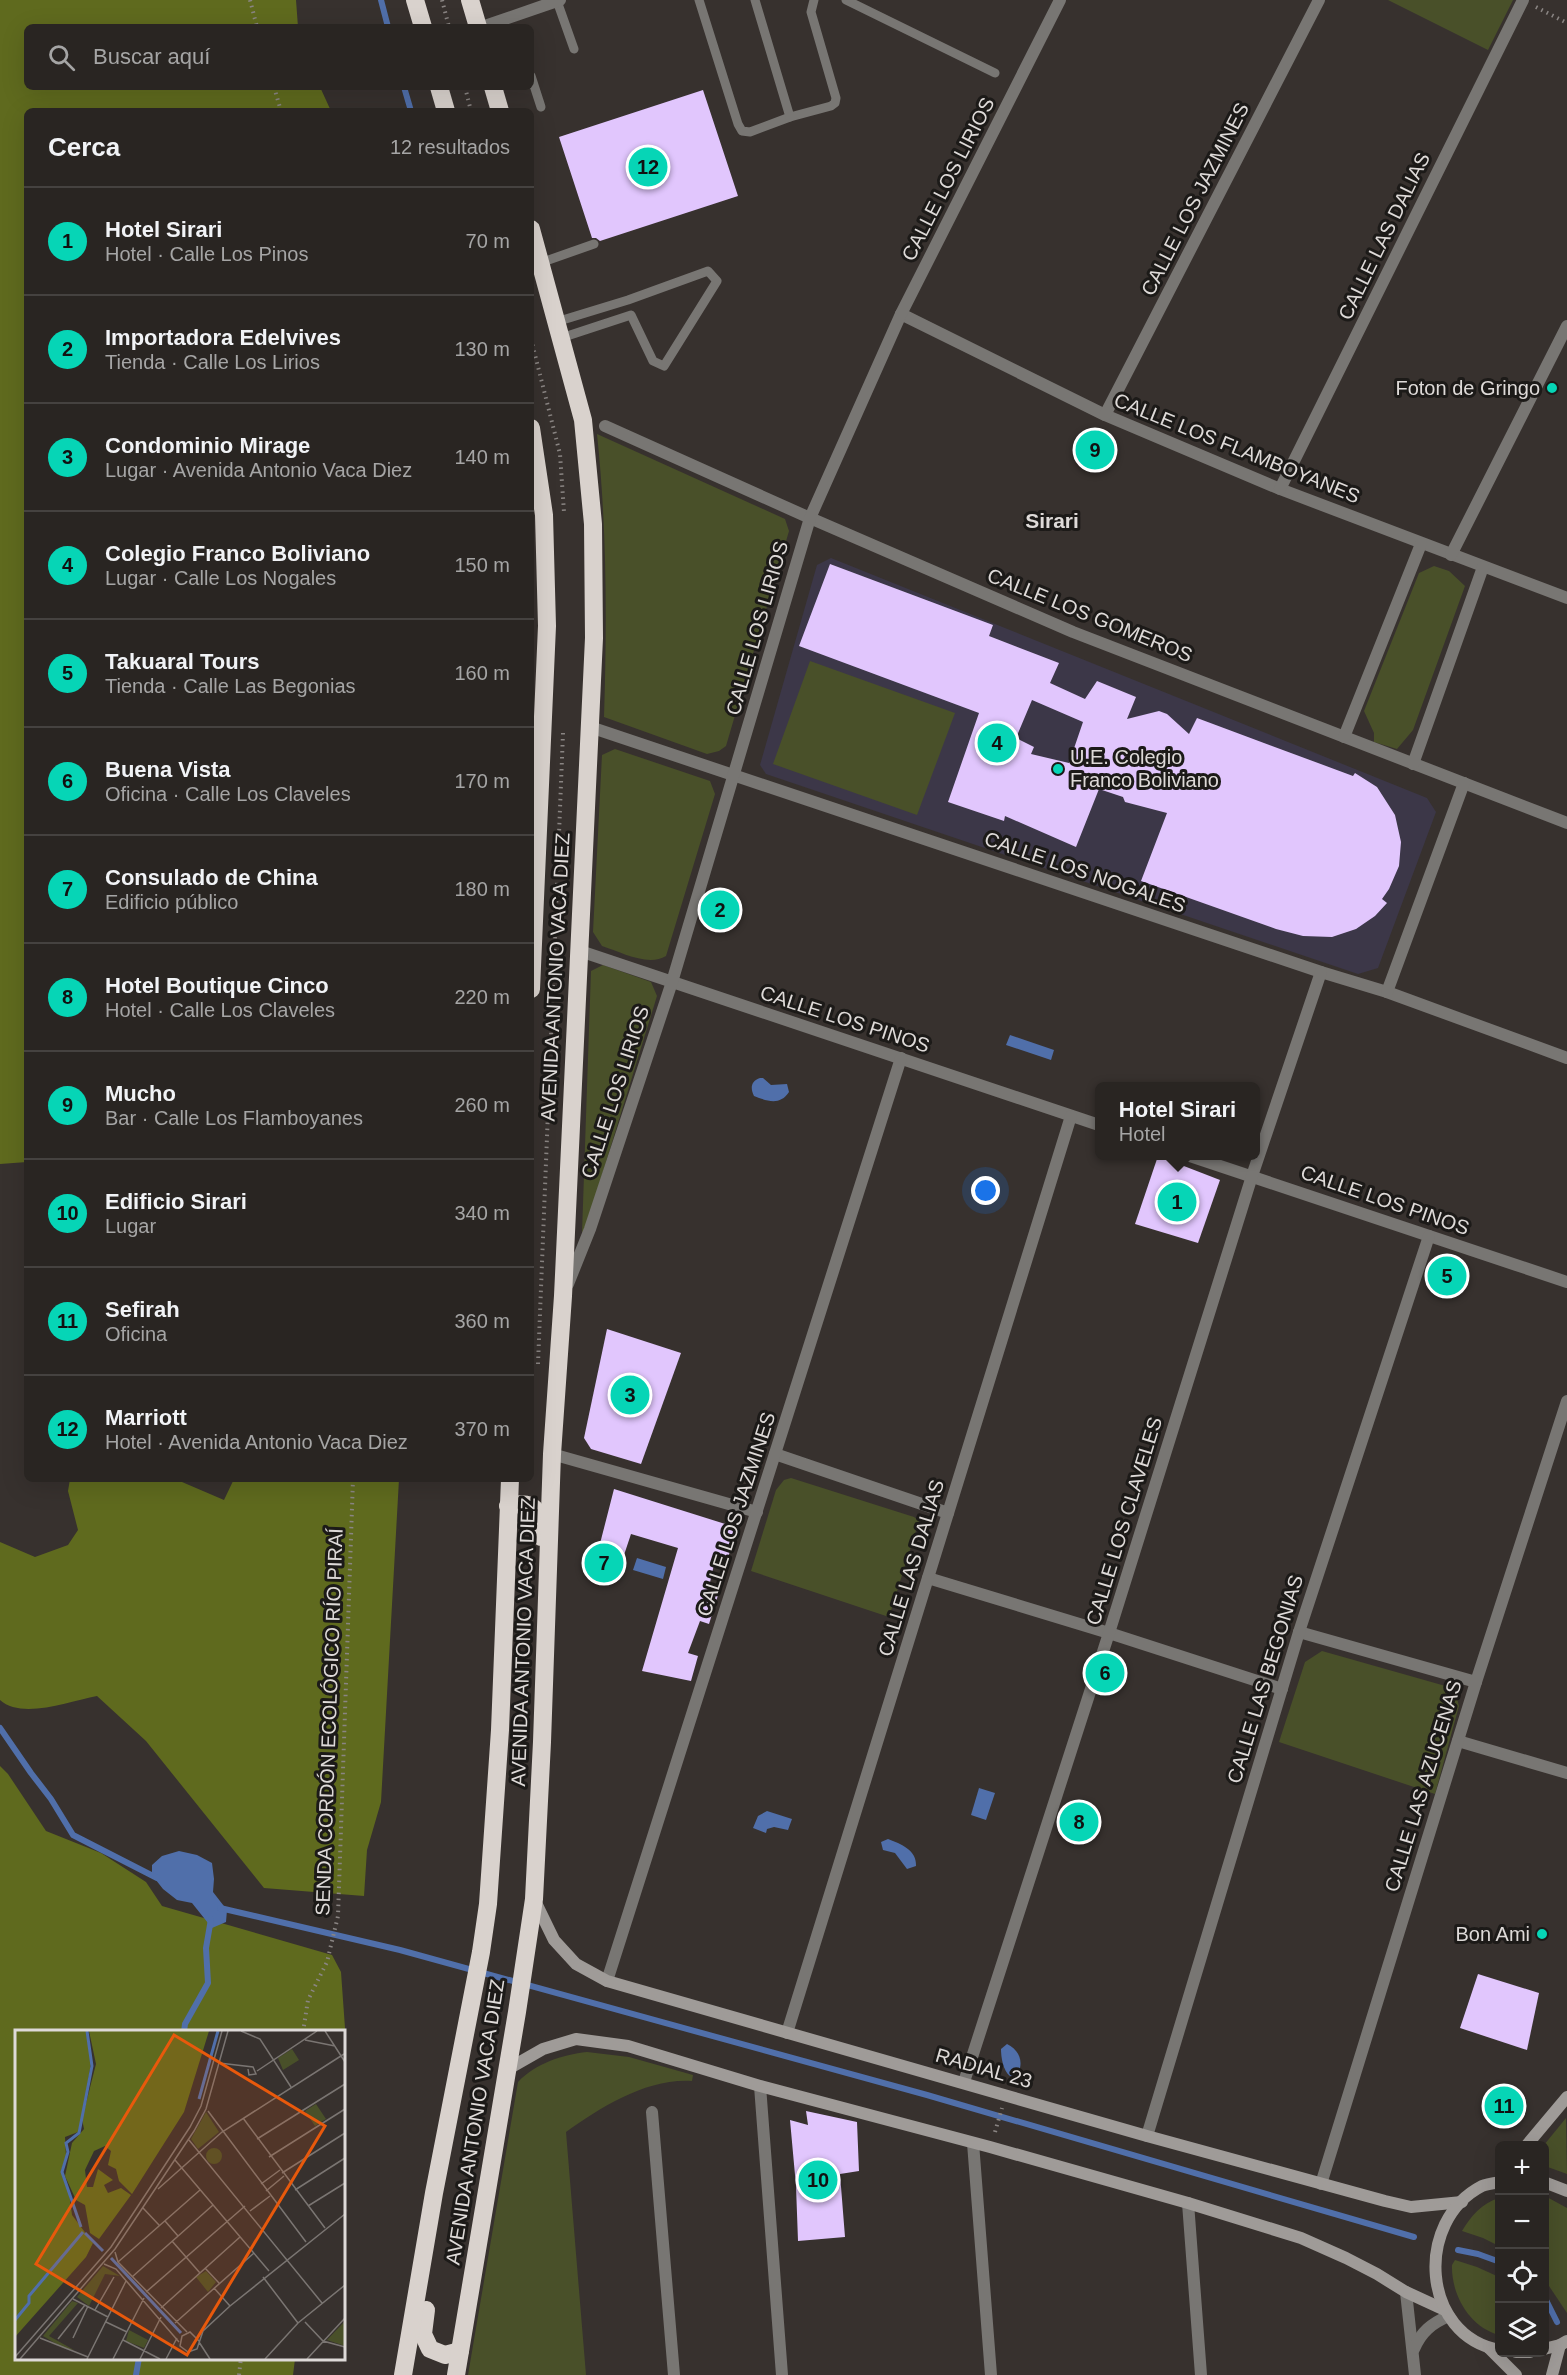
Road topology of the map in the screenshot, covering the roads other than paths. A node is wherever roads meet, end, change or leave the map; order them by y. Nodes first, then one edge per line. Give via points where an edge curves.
1 (416, 0) edge
2 (558, 0) edge
3 (699, 0) edge
4 (754, 0) edge
5 (814, 0) edge
6 (846, 0) edge
7 (1060, 0) edge
8 (1319, 0) edge
9 (1523, 0) edge
10 (475, 1) edge
11 (514, 22) edge
12 (422, 24) edge
13 (479, 24) edge
14 (574, 49) dead end
15 (995, 73) dead end
16 (534, 85) edge
17 (440, 90) edge
18 (495, 90) edge
19 (541, 107) dead end
20 (445, 108) edge
21 (499, 108) edge
22 (790, 117) junction
23 (534, 240) edge
24 (594, 244) dead end
25 (540, 263) junction
26 (628, 300) junction
27 (901, 314) junction
28 (632, 315) junction
29 (1567, 326) edge
30 (558, 330) junction
31 (1105, 416) junction
32 (605, 426) dead end
33 (534, 450) edge
34 (1280, 489) junction
35 (810, 518) junction
36 (1421, 544) junction
37 (1451, 555) junction
38 (1483, 567) junction
39 (1567, 597) edge
40 (590, 727) junction
41 (1344, 737) junction
42 (1413, 764) junction
43 (734, 775) junction
44 (1464, 783) junction
45 (1567, 823) edge
46 (534, 921) edge
47 (579, 951) junction
48 (1321, 972) junction
49 (672, 982) junction
50 (1387, 992) junction
51 (901, 1058) junction
52 (1567, 1058) edge
53 (1071, 1116) junction
54 (1095, 1124) edge
55 (1260, 1152) edge
56 (1205, 1160) edge
57 (1257, 1160) edge
58 (1252, 1176) junction
59 (1429, 1236) junction
60 (1567, 1282) edge
61 (562, 1296) junction
62 (1567, 1401) edge
63 (552, 1454) junction
64 (775, 1454) junction
65 (510, 1482) edge
66 (508, 1506) junction
67 (757, 1512) junction
68 (948, 1513) junction
69 (928, 1578) junction
70 (548, 1586) junction
71 (1299, 1632) junction
72 (1109, 1633) junction
73 (1476, 1682) junction
74 (1282, 1689) junction
75 (1458, 1740) junction
76 (1567, 1773) edge
77 (534, 1899) junction
78 (608, 1981) junction
79 (787, 2033) junction
80 (508, 2069) junction
81 (964, 2082) junction
82 (760, 2086) junction
83 (1567, 2097) edge
84 (652, 2112) dead end
85 (1147, 2136) junction
86 (1529, 2141) edge
87 (974, 2143) junction
88 (1495, 2175) edge
89 (1495, 2183) edge
90 (1321, 2184) junction
91 (1549, 2184) edge
92 (1482, 2186) junction
93 (1567, 2191) edge
94 (434, 2193) junction
95 (1462, 2202) junction
96 (1188, 2203) junction
97 (1406, 2292) junction
98 (1447, 2313) junction
99 (1563, 2343) edge
100 (1414, 2349) junction
101 (1494, 2349) edge
102 (460, 2351) junction
103 (403, 2375) edge
104 (456, 2375) edge
105 (674, 2375) edge
106 (782, 2375) edge
107 (991, 2375) edge
108 (1202, 2375) edge
109 (1415, 2375) edge
110 (1516, 2375) edge
111 (1552, 2375) edge

1 - 12 highway
2 - 11 street
2 - 14 lane
3 - 22 lane via 742,130 750,132
4 - 22 lane
5 - 22 lane via 811,12 835,103
6 - 15 lane
7 - 27 street, CALLE LOS LIRIOS
8 - 31 street, CALLE LOS JAZMINES
9 - 34 street, CALLE LAS DALIAS
10 - 13 highway
16 - 19 lane
17 - 20 highway
18 - 21 highway
23 - 25 highway, AVENIDA ANTONIO VACA DIEZ
24 - 25 lane
25 - 30 highway, AVENIDA ANTONIO VACA DIEZ
26 - 28 lane
26 - 28 lane via 708,271 717,280 664,366 653,362
26 - 30 lane
27 - 31 street, CALLE LOS FLAMBOYANES
27 - 35 street, CALLE LOS LIRIOS
28 - 30 lane
29 - 37 street
30 - 40 highway, AVENIDA ANTONIO VACA DIEZ via 582,420 593,524
31 - 34 street, CALLE LOS FLAMBOYANES
32 - 35 street, CALLE LOS GOMEROS
33 - 46 highway, AVENIDA ANTONIO VACA DIEZ via 543,515 547,626
34 - 36 street, CALLE LOS FLAMBOYANES
35 - 41 street, CALLE LOS GOMEROS via 1073,632
35 - 43 street, CALLE LOS LIRIOS
36 - 37 street, CALLE LOS FLAMBOYANES
36 - 41 street
37 - 38 street, CALLE LOS FLAMBOYANES
38 - 39 street, CALLE LOS FLAMBOYANES
38 - 42 street
40 - 43 street, CALLE LOS NOGALES
40 - 47 highway, AVENIDA ANTONIO VACA DIEZ
41 - 42 street, CALLE LOS GOMEROS
42 - 44 street, CALLE LOS GOMEROS
43 - 48 street, CALLE LOS NOGALES
43 - 49 street, CALLE LOS LIRIOS
44 - 45 street, CALLE LOS GOMEROS
44 - 50 street
47 - 49 street, CALLE LOS PINOS
47 - 61 highway, AVENIDA ANTONIO VACA DIEZ
48 - 50 street, CALLE LOS NOGALES
48 - 55 street, CALLE LOS CLAVELES
49 - 51 street, CALLE LOS PINOS
49 - 61 street, CALLE LOS LIRIOS via 590,1229
50 - 52 street, CALLE LOS NOGALES
51 - 53 street, CALLE LOS PINOS
51 - 64 street, CALLE LOS JAZMINES
53 - 54 street, CALLE LOS PINOS
53 - 68 street, CALLE LAS DALIAS
56 - 58 street, CALLE LOS PINOS
57 - 58 street, CALLE LOS CLAVELES
58 - 59 street, CALLE LOS PINOS
58 - 72 street, CALLE LOS CLAVELES
59 - 60 street, CALLE LOS PINOS
59 - 71 street, CALLE LAS BEGONIAS
61 - 63 highway, AVENIDA ANTONIO VACA DIEZ
62 - 73 street, CALLE LAS AZUCENAS
63 - 67 street
63 - 70 highway, AVENIDA ANTONIO VACA DIEZ
64 - 67 street, CALLE LOS JAZMINES
64 - 68 street
65 - 66 highway, AVENIDA ANTONIO VACA DIEZ
66 - 70 highway via 528,1503 538,1514
66 - 94 highway, AVENIDA ANTONIO VACA DIEZ via 500,1730 488,1904
67 - 78 street, CALLE LOS JAZMINES
68 - 69 street, CALLE LAS DALIAS
69 - 72 street
69 - 79 street, CALLE LAS DALIAS
70 - 77 highway, AVENIDA ANTONIO VACA DIEZ
71 - 73 street
71 - 74 street, CALLE LAS BEGONIAS
72 - 74 street
72 - 81 street, CALLE LOS CLAVELES
73 - 75 street, CALLE LAS AZUCENAS
74 - 85 street, CALLE LAS BEGONIAS
75 - 76 street
75 - 90 street, CALLE LAS AZUCENAS
77 - 78 street, RADIAL 23 via 554,1940 576,1964
77 - 80 highway, AVENIDA ANTONIO VACA DIEZ
78 - 79 street, RADIAL 23
79 - 81 street, RADIAL 23
80 - 82 street via 543,2049 576,2039 628,2046
80 - 102 highway, AVENIDA ANTONIO VACA DIEZ
81 - 85 street, RADIAL 23
82 - 87 street
82 - 106 street
83 - 86 street
84 - 105 street
85 - 90 street, RADIAL 23
87 - 96 street
87 - 107 street
88 - 92 street
89 - 92 street
90 - 95 street, RADIAL 23 via 1412,2207
91 - 93 street
92 - 95 street
94 - 102 highway via 439,2237 423,2337 436,2354
94 - 103 highway, AVENIDA ANTONIO VACA DIEZ
95 - 98 street via 1444,2225 1435,2253 1435,2282
96 - 97 street via 1301,2238
96 - 108 street
97 - 98 street
97 - 100 street
98 - 100 street via 1431,2325
98 - 101 street via 1460,2329
99 - 111 street
100 - 109 street
101 - 110 street
102 - 104 highway, AVENIDA ANTONIO VACA DIEZ

